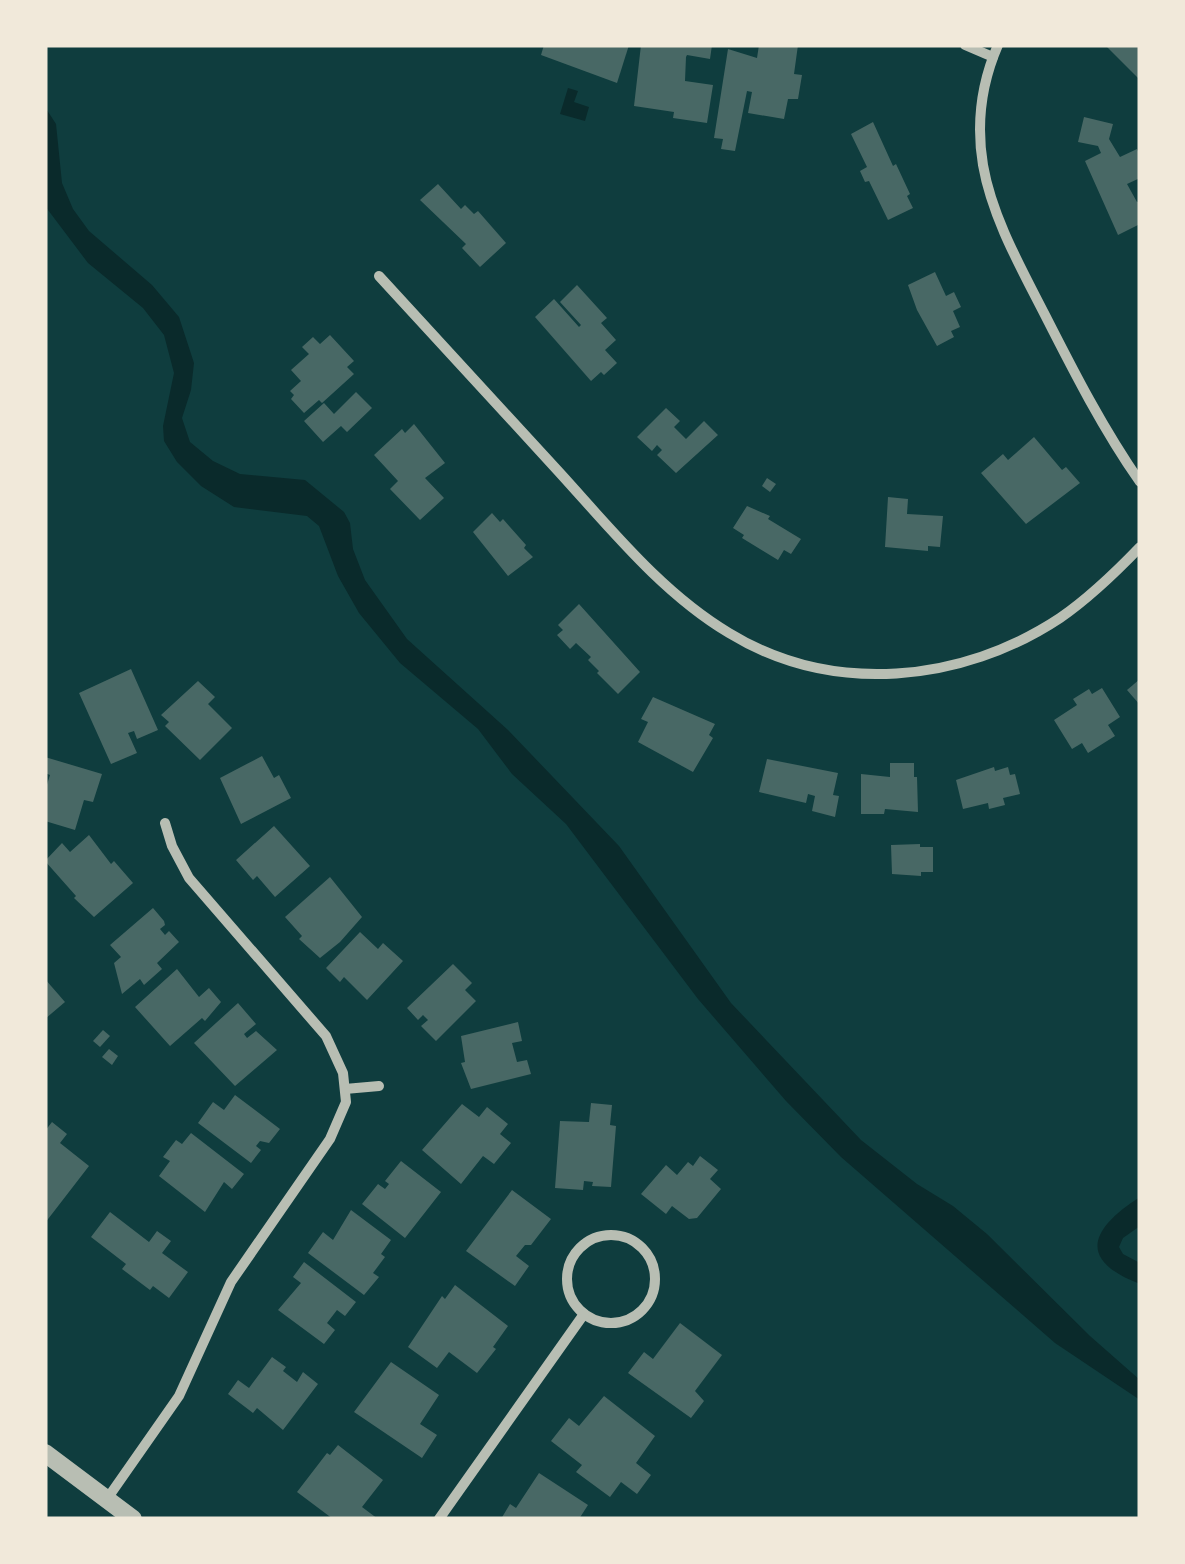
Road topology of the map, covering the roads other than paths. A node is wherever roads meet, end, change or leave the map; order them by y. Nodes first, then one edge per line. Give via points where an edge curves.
1 (965, 45) edge
2 (998, 45) edge
3 (993, 57) junction
4 (379, 276) dead end
5 (1140, 482) edge
6 (1140, 547) edge
7 (165, 823) dead end
8 (379, 1086) dead end
9 (345, 1089) junction
10 (584, 1314) junction
11 (45, 1453) edge
12 (107, 1499) junction
13 (133, 1519) edge
14 (440, 1519) edge

1 - 3 street
2 - 3 street
3 - 5 street via 979,113 990,192 1080,384
4 - 6 street via 672,590 734,636 804,665 885,676 960,663 1056,620
7 - 9 street via 190,878 326,1036
8 - 9 street
9 - 12 street via 343,1114 330,1139 231,1282 179,1396
10 - 10 street via 616,1323 644,1310 655,1278 640,1246 607,1236 576,1252 567,1285
10 - 14 street
11 - 12 street
12 - 13 street

